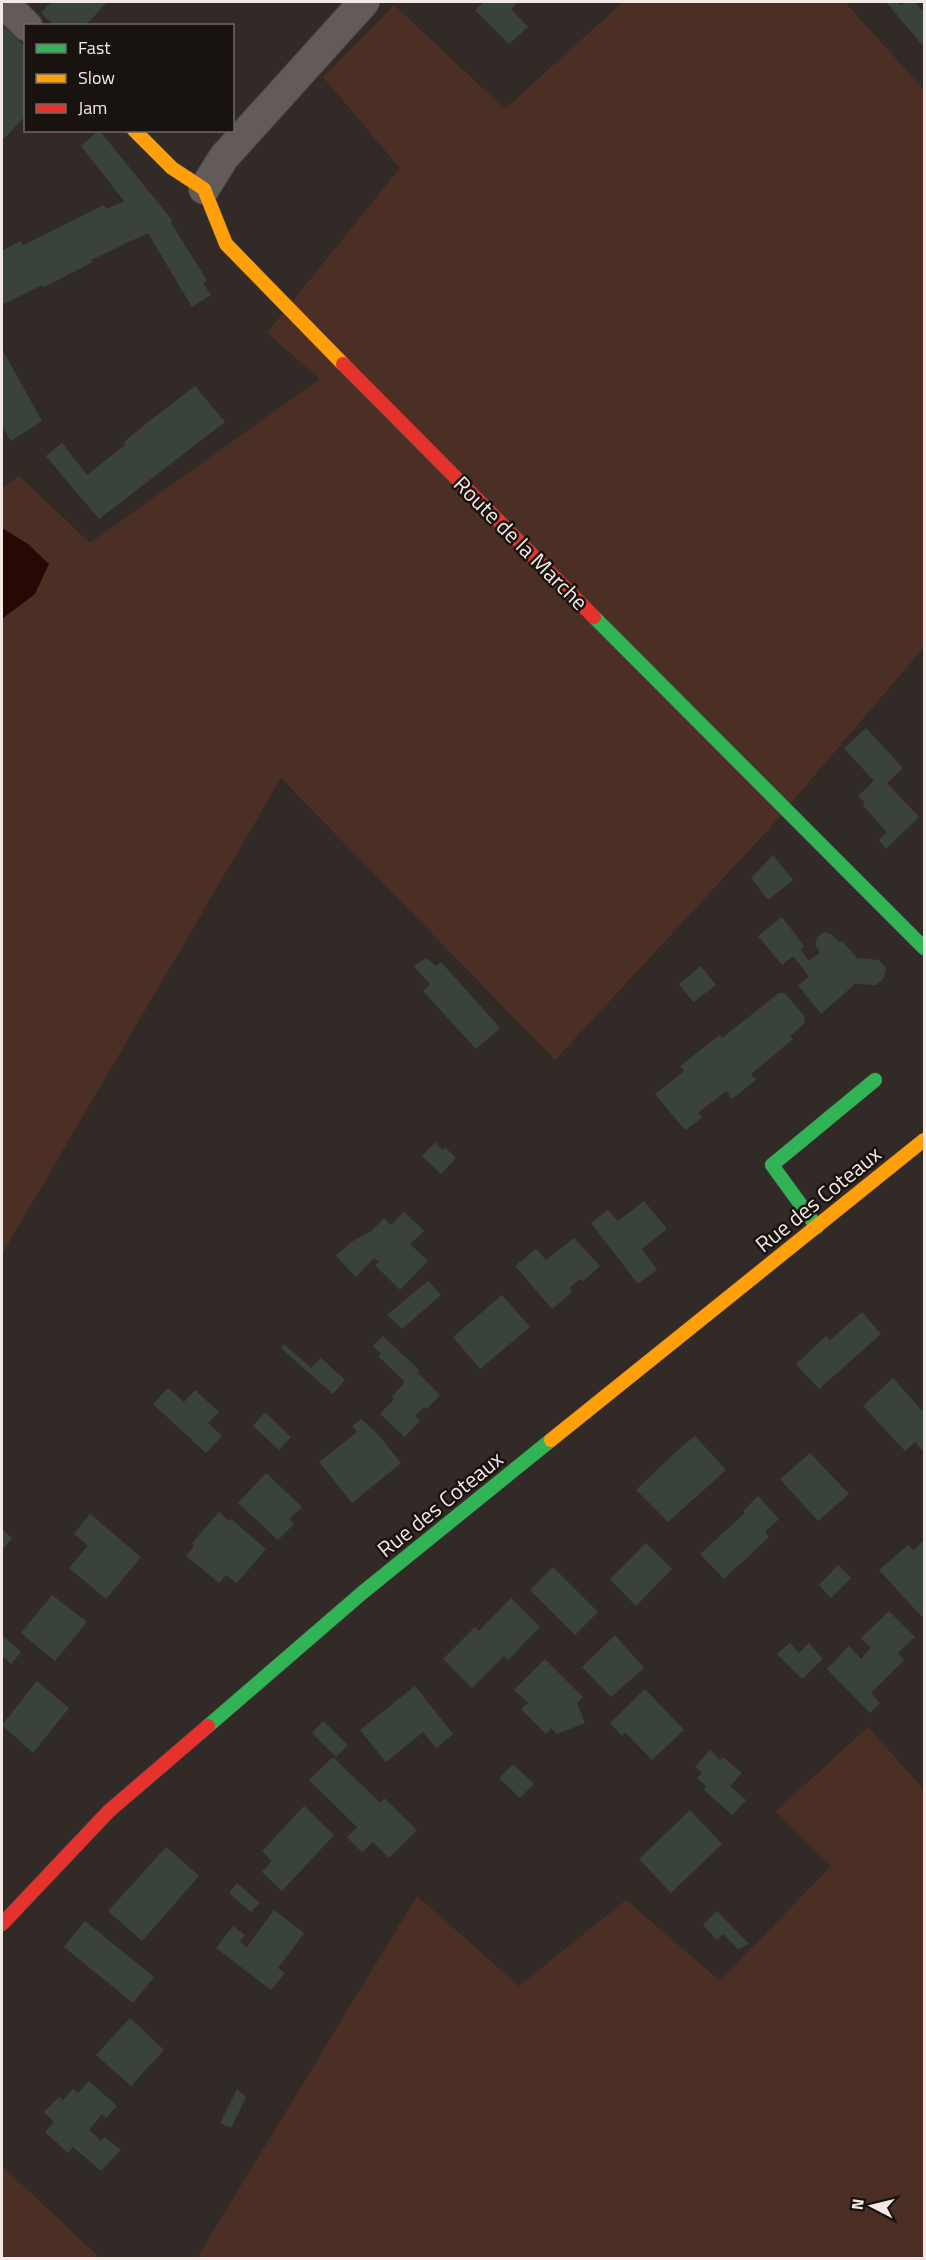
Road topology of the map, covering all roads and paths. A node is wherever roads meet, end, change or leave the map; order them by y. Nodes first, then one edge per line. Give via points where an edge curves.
1 (364, 2) edge
2 (136, 132) edge
3 (204, 189) junction
4 (924, 948) edge
5 (876, 1080) dead end
6 (924, 1140) edge
7 (818, 1227) junction
8 (2, 1924) edge

1 - 3 street via 224,157
2 - 3 street via 172,168
3 - 4 street, Route de la Marche via 226,244 264,285
5 - 7 street via 772,1165
6 - 7 street, Rue des Coteaux
7 - 8 street, Rue des Coteaux via 362,1593 109,1811

